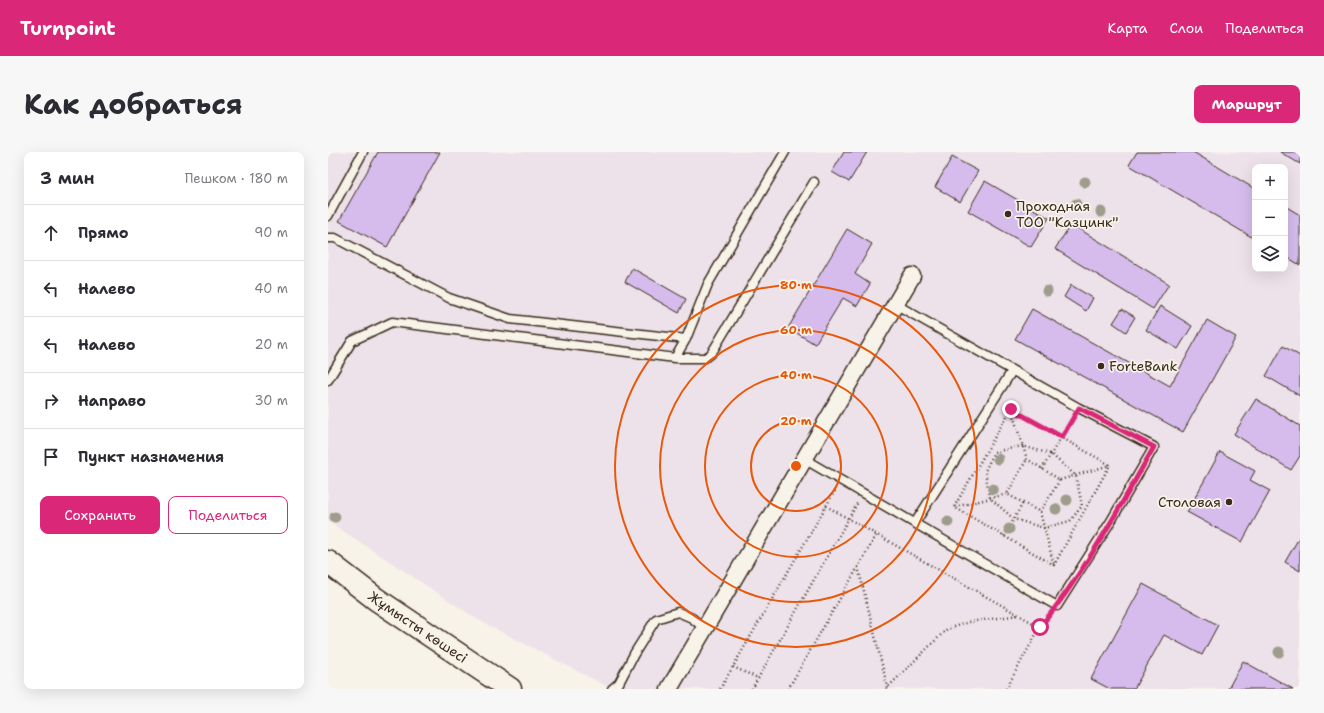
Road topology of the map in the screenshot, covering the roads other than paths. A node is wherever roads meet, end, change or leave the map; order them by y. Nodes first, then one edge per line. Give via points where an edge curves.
1 (363, 152) edge
2 (785, 152) edge
3 (814, 182) dead end
4 (328, 216) edge
5 (328, 238) edge
6 (912, 276) dead end
7 (895, 304) junction
8 (686, 339) junction
9 (675, 358) junction
10 (1012, 371) junction
11 (328, 380) edge
12 (804, 459) junction
13 (915, 523) junction
14 (328, 562) edge
15 (705, 629) junction
16 (510, 689) edge
17 (612, 689) edge
18 (669, 689) edge

1 - 4 lane
2 - 8 lane via 708,284
3 - 9 lane via 711,354 705,358
5 - 8 lane via 335,238 449,298 510,319
6 - 7 street
7 - 10 lane
7 - 12 street
8 - 9 lane
9 - 11 lane via 392,322 352,341
10 - 13 lane
10 - 13 lane via 1154,447 1057,606
12 - 13 lane
12 - 15 street
14 - 16 main road, Жұмысты көшесі via 376,599
15 - 17 lane via 692,618 678,612 656,619 619,683
15 - 18 street

